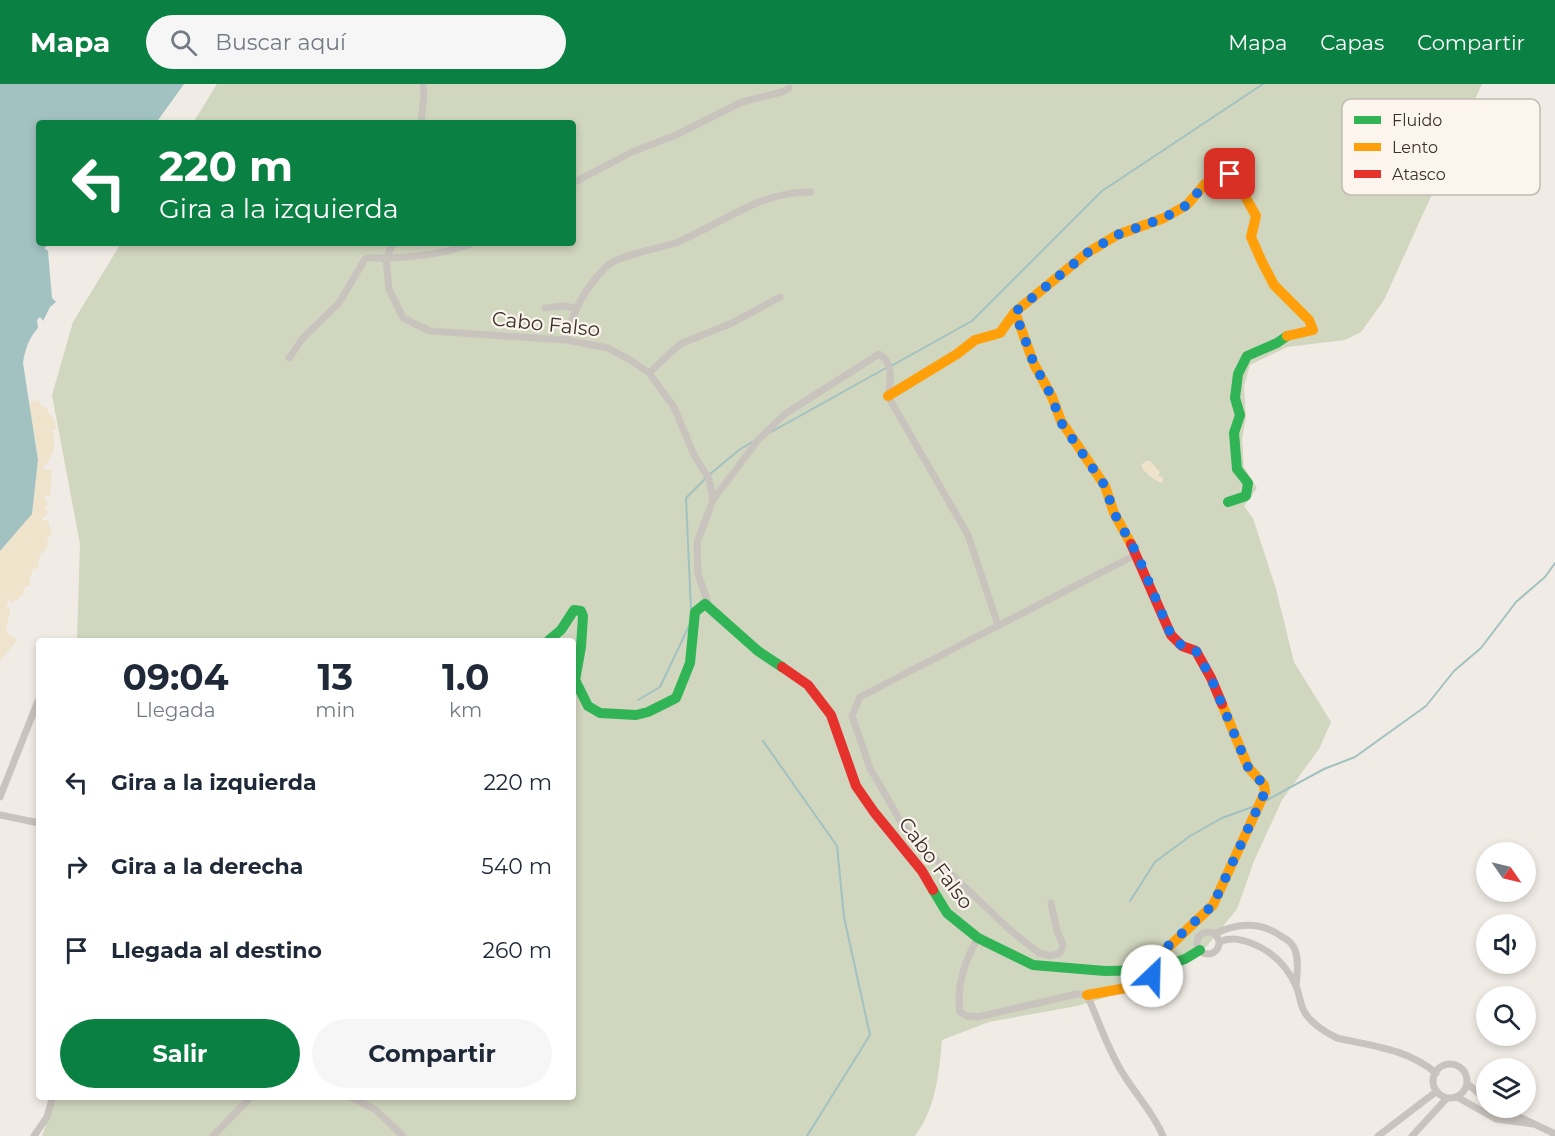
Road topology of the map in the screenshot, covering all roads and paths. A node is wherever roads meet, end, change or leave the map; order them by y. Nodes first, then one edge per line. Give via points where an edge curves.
1 (423, 84) edge
2 (789, 88) dead end
3 (421, 120) edge
4 (576, 181) edge
5 (811, 192) dead end
6 (392, 246) edge
7 (464, 246) edge
8 (386, 259) junction
9 (780, 297) dead end
10 (545, 308) dead end
11 (575, 308) junction
12 (1015, 312) junction
13 (566, 340) junction
14 (290, 358) dead end
15 (649, 374) junction
16 (888, 396) junction
17 (709, 479) junction
18 (728, 480) junction
19 (713, 500) junction
20 (1228, 502) dead end
21 (1137, 554) junction
22 (710, 607) junction
23 (998, 625) junction
24 (551, 638) edge
25 (576, 673) edge
26 (576, 682) edge
27 (36, 705) edge
28 (0, 797) edge
29 (0, 815) edge
30 (36, 823) edge
31 (1051, 903) dead end
32 (1241, 925) junction
33 (1214, 934) junction
34 (978, 938) junction
35 (1240, 939) junction
36 (1219, 942) junction
37 (1200, 950) junction
38 (1298, 966) junction
39 (1152, 970) junction
40 (1287, 972) junction
41 (1296, 986) junction
42 (1087, 995) junction
43 (1436, 1072) junction
44 (1467, 1083) junction
45 (1437, 1091) junction
46 (1476, 1091) edge
47 (1457, 1097) junction
48 (1447, 1098) junction
49 (52, 1100) edge
50 (248, 1100) edge
51 (357, 1100) edge
52 (1521, 1118) edge
53 (1533, 1124) junction
54 (1555, 1134) edge
55 (34, 1136) edge
56 (213, 1136) edge
57 (403, 1136) edge
58 (1163, 1136) edge
59 (1378, 1136) edge
60 (1412, 1136) edge

1 - 3 street
2 - 4 street via 742,102
5 - 11 street via 791,192 755,203 678,242 611,263
6 - 8 street, Cabo Falso
7 - 8 street
8 - 13 street, Cabo Falso via 389,289 403,318 430,330
8 - 14 street via 365,259 339,303 303,338
9 - 15 street via 732,323 680,344
10 - 11 street
11 - 13 street
12 - 16 street via 1000,333 975,340
12 - 20 street via 1087,253 1117,235 1164,218 1187,205 1205,184 1230,174 1256,216 1251,237 1274,285 1309,320 1313,330 1289,334 1247,356 1239,374 1235,398 1240,415 1234,433 1237,469 1248,483 1246,496
12 - 21 street via 1060,421 1105,486 1114,513
13 - 15 street, Cabo Falso via 608,348
15 - 17 street, Cabo Falso via 674,407
16 - 18 street via 889,367 887,359 879,354 785,414 758,440
16 - 23 street via 968,535
17 - 18 street
17 - 19 street, Cabo Falso
18 - 19 street
19 - 22 street, Cabo Falso via 697,543 698,574
21 - 23 street
21 - 39 street via 1171,635 1182,646 1196,651 1248,767 1264,785 1265,792 1213,905 1166,948
22 - 26 street via 702,605 695,612 690,663 679,694 672,700 636,715 600,713 585,700
22 - 34 street, Cabo Falso via 758,651 808,685 831,715 856,786 922,871 947,913
23 - 31 street via 860,697 852,716 870,768 901,822 1010,930 1039,953 1051,956 1060,953 1063,945
24 - 25 street via 574,610 581,611
27 - 28 street
29 - 30 street
32 - 33 street
32 - 35 street
32 - 38 street via 1272,929 1290,941
33 - 36 street
33 - 37 street via 1201,934 1197,944
34 - 39 street, Cabo Falso via 1033,965
34 - 42 street via 966,958 961,984 960,1012 967,1016
35 - 36 street
35 - 40 street via 1263,948 1280,960
36 - 37 street via 1212,953
37 - 39 street
38 - 40 street
38 - 41 street
39 - 42 street via 1149,984
40 - 41 street
41 - 43 street via 1304,1012 1321,1029 1337,1038 1406,1053
42 - 58 street via 1122,1073
43 - 44 street via 1454,1065 1465,1073
43 - 45 street
44 - 46 street
44 - 47 street
45 - 48 street
45 - 59 street
47 - 48 street
47 - 53 street via 1496,1119
48 - 60 street
49 - 55 street via 47,1117
50 - 56 street
51 - 57 street via 376,1110
52 - 53 street
53 - 54 street

